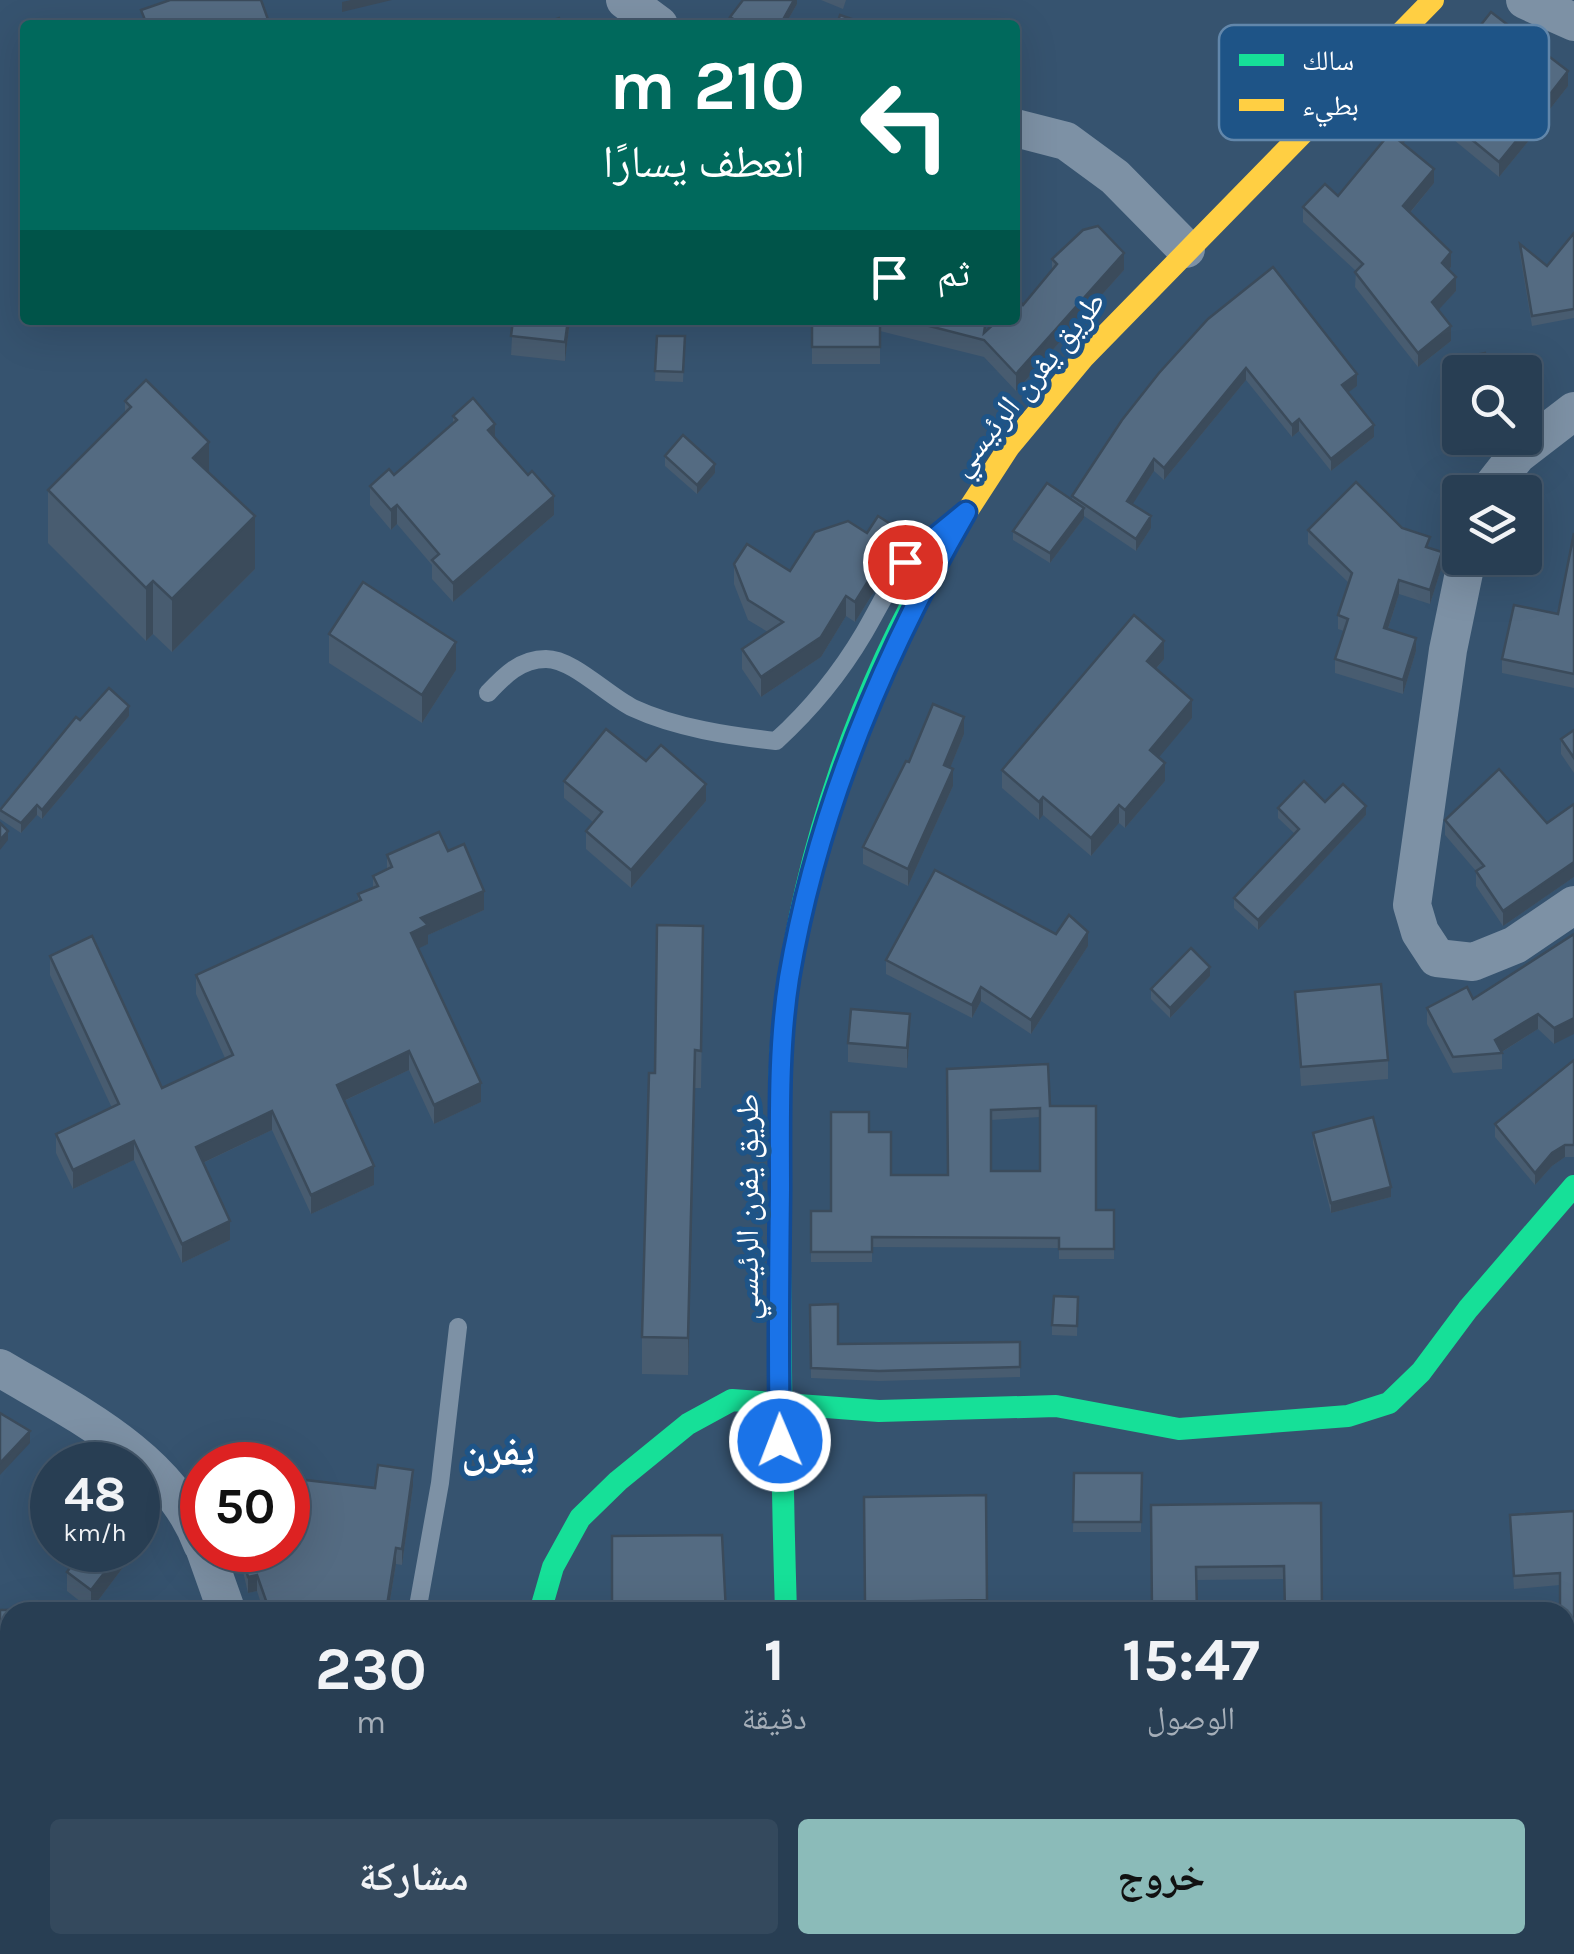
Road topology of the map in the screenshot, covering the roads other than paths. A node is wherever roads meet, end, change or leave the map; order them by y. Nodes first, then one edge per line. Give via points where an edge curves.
1 (625, 0) edge
2 (1433, 0) edge
3 (1524, 0) edge
4 (652, 20) edge
5 (1574, 22) edge
6 (1408, 25) edge
7 (1020, 129) edge
8 (1294, 140) edge
9 (1186, 249) junction
10 (1574, 411) edge
11 (1502, 475) edge
12 (966, 512) junction
13 (1464, 575) edge
14 (488, 693) dead end
15 (1574, 906) edge
16 (1574, 1186) edge
17 (458, 1328) dead end
18 (0, 1368) edge
19 (779, 1406) junction
20 (180, 1503) edge
21 (213, 1572) edge
22 (224, 1602) edge
23 (419, 1602) edge
24 (543, 1602) edge
25 (786, 1602) edge

1 - 4 street
2 - 6 main road, طريق يفرن الرئيسي
3 - 5 street
7 - 9 street via 1066,141 1115,176
8 - 9 main road, طريق يفرن الرئيسي
9 - 12 main road, طريق يفرن الرئيسي via 1091,347
10 - 11 street
12 - 14 lane via 905,562 862,636 776,742 700,730 632,707 559,661 525,663
12 - 19 main road, طريق يفرن الرئيسي via 898,636 861,722 823,837 793,961 780,1073
13 - 15 street via 1412,905 1420,932 1437,958 1473,962 1514,945
16 - 19 main road via 1421,1372 1389,1404 1348,1416 1180,1428 1056,1406 879,1412
17 - 23 lane
18 - 20 street via 92,1424 166,1483
19 - 24 main road via 732,1400 688,1424 618,1481 580,1518 552,1567
19 - 25 main road, طريق يفرن الرئيسي
21 - 22 street

